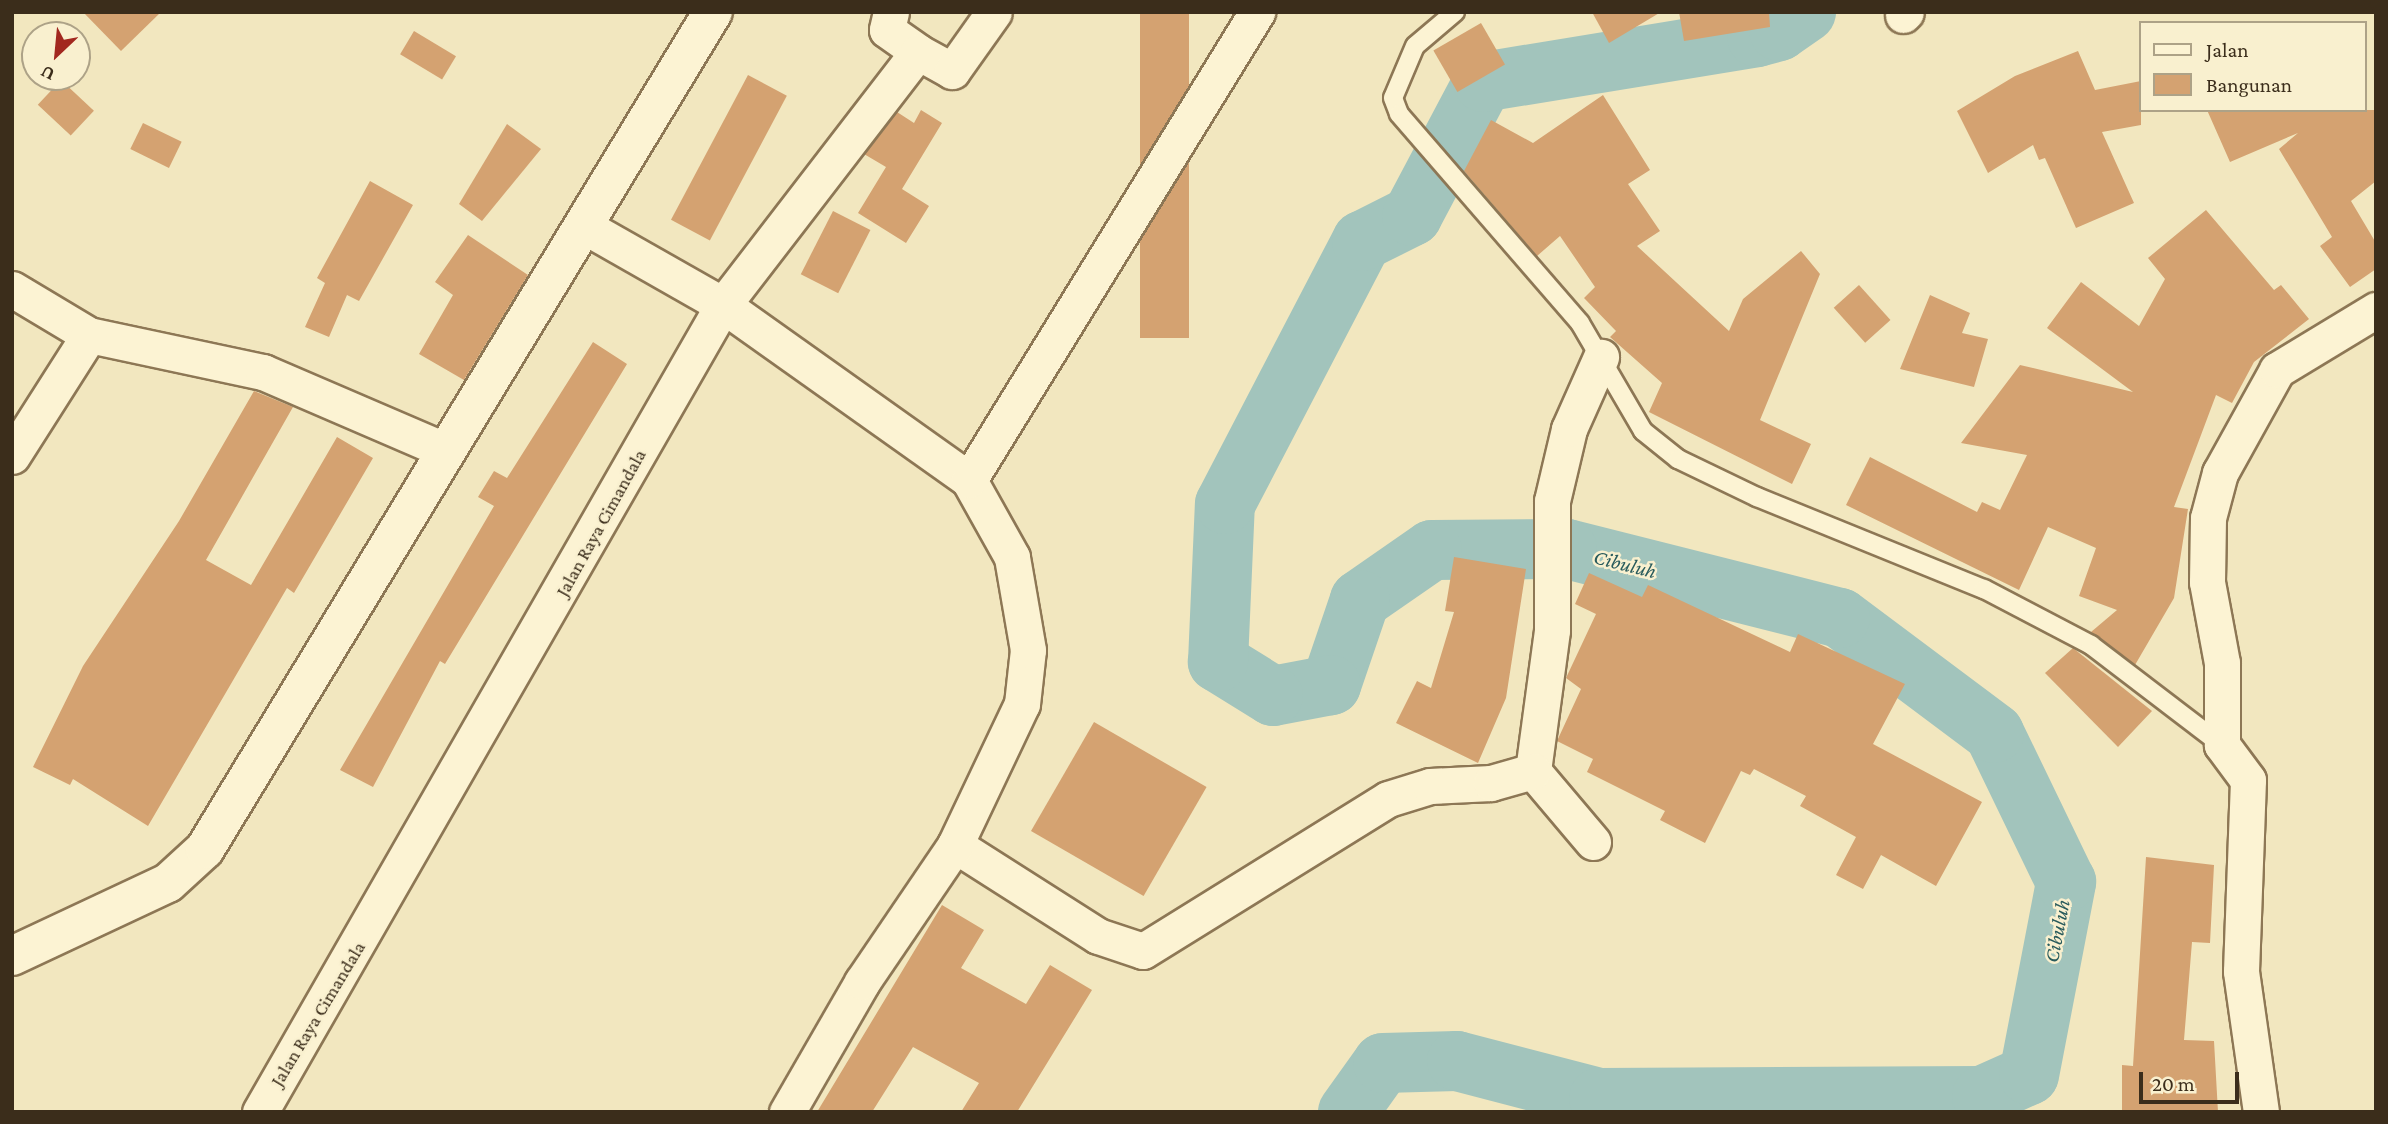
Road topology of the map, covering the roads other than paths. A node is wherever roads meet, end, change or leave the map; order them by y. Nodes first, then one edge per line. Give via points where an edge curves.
1 (713, 12) edge
2 (891, 12) edge
3 (994, 12) edge
4 (1257, 12) edge
5 (1455, 12) edge
6 (918, 52) junction
7 (584, 226) junction
8 (12, 289) edge
9 (723, 305) junction
10 (2376, 310) edge
11 (89, 335) junction
12 (1601, 357) junction
13 (444, 450) junction
14 (12, 456) edge
15 (969, 480) junction
16 (2222, 745) junction
17 (1533, 771) junction
18 (1593, 842) dead end
19 (955, 845) junction
20 (12, 956) edge
21 (260, 1112) edge
22 (787, 1112) edge
23 (2261, 1112) edge

1 - 7 street
2 - 6 street via 887,30
3 - 6 street via 952,71
4 - 15 street
5 - 12 lane via 1415,46 1393,98 1428,155 1580,323
6 - 9 street, Jalan Raya Cimandala
7 - 9 street
7 - 13 street
8 - 11 street
9 - 15 street
9 - 21 street, Jalan Raya Cimandala
10 - 16 street via 2277,370 2213,490 2207,582 2222,663
11 - 13 street via 263,372
11 - 14 street
12 - 16 lane via 1643,432 1678,458 1984,589 2079,639
12 - 17 street via 1569,429 1552,502 1556,554
13 - 20 street via 189,869
15 - 19 street via 1012,557 1028,650 1022,704
16 - 23 street via 2248,780 2241,971
17 - 18 street
17 - 19 street via 1490,783 1430,786 1388,799 1143,951 1098,936
19 - 22 street via 862,982

